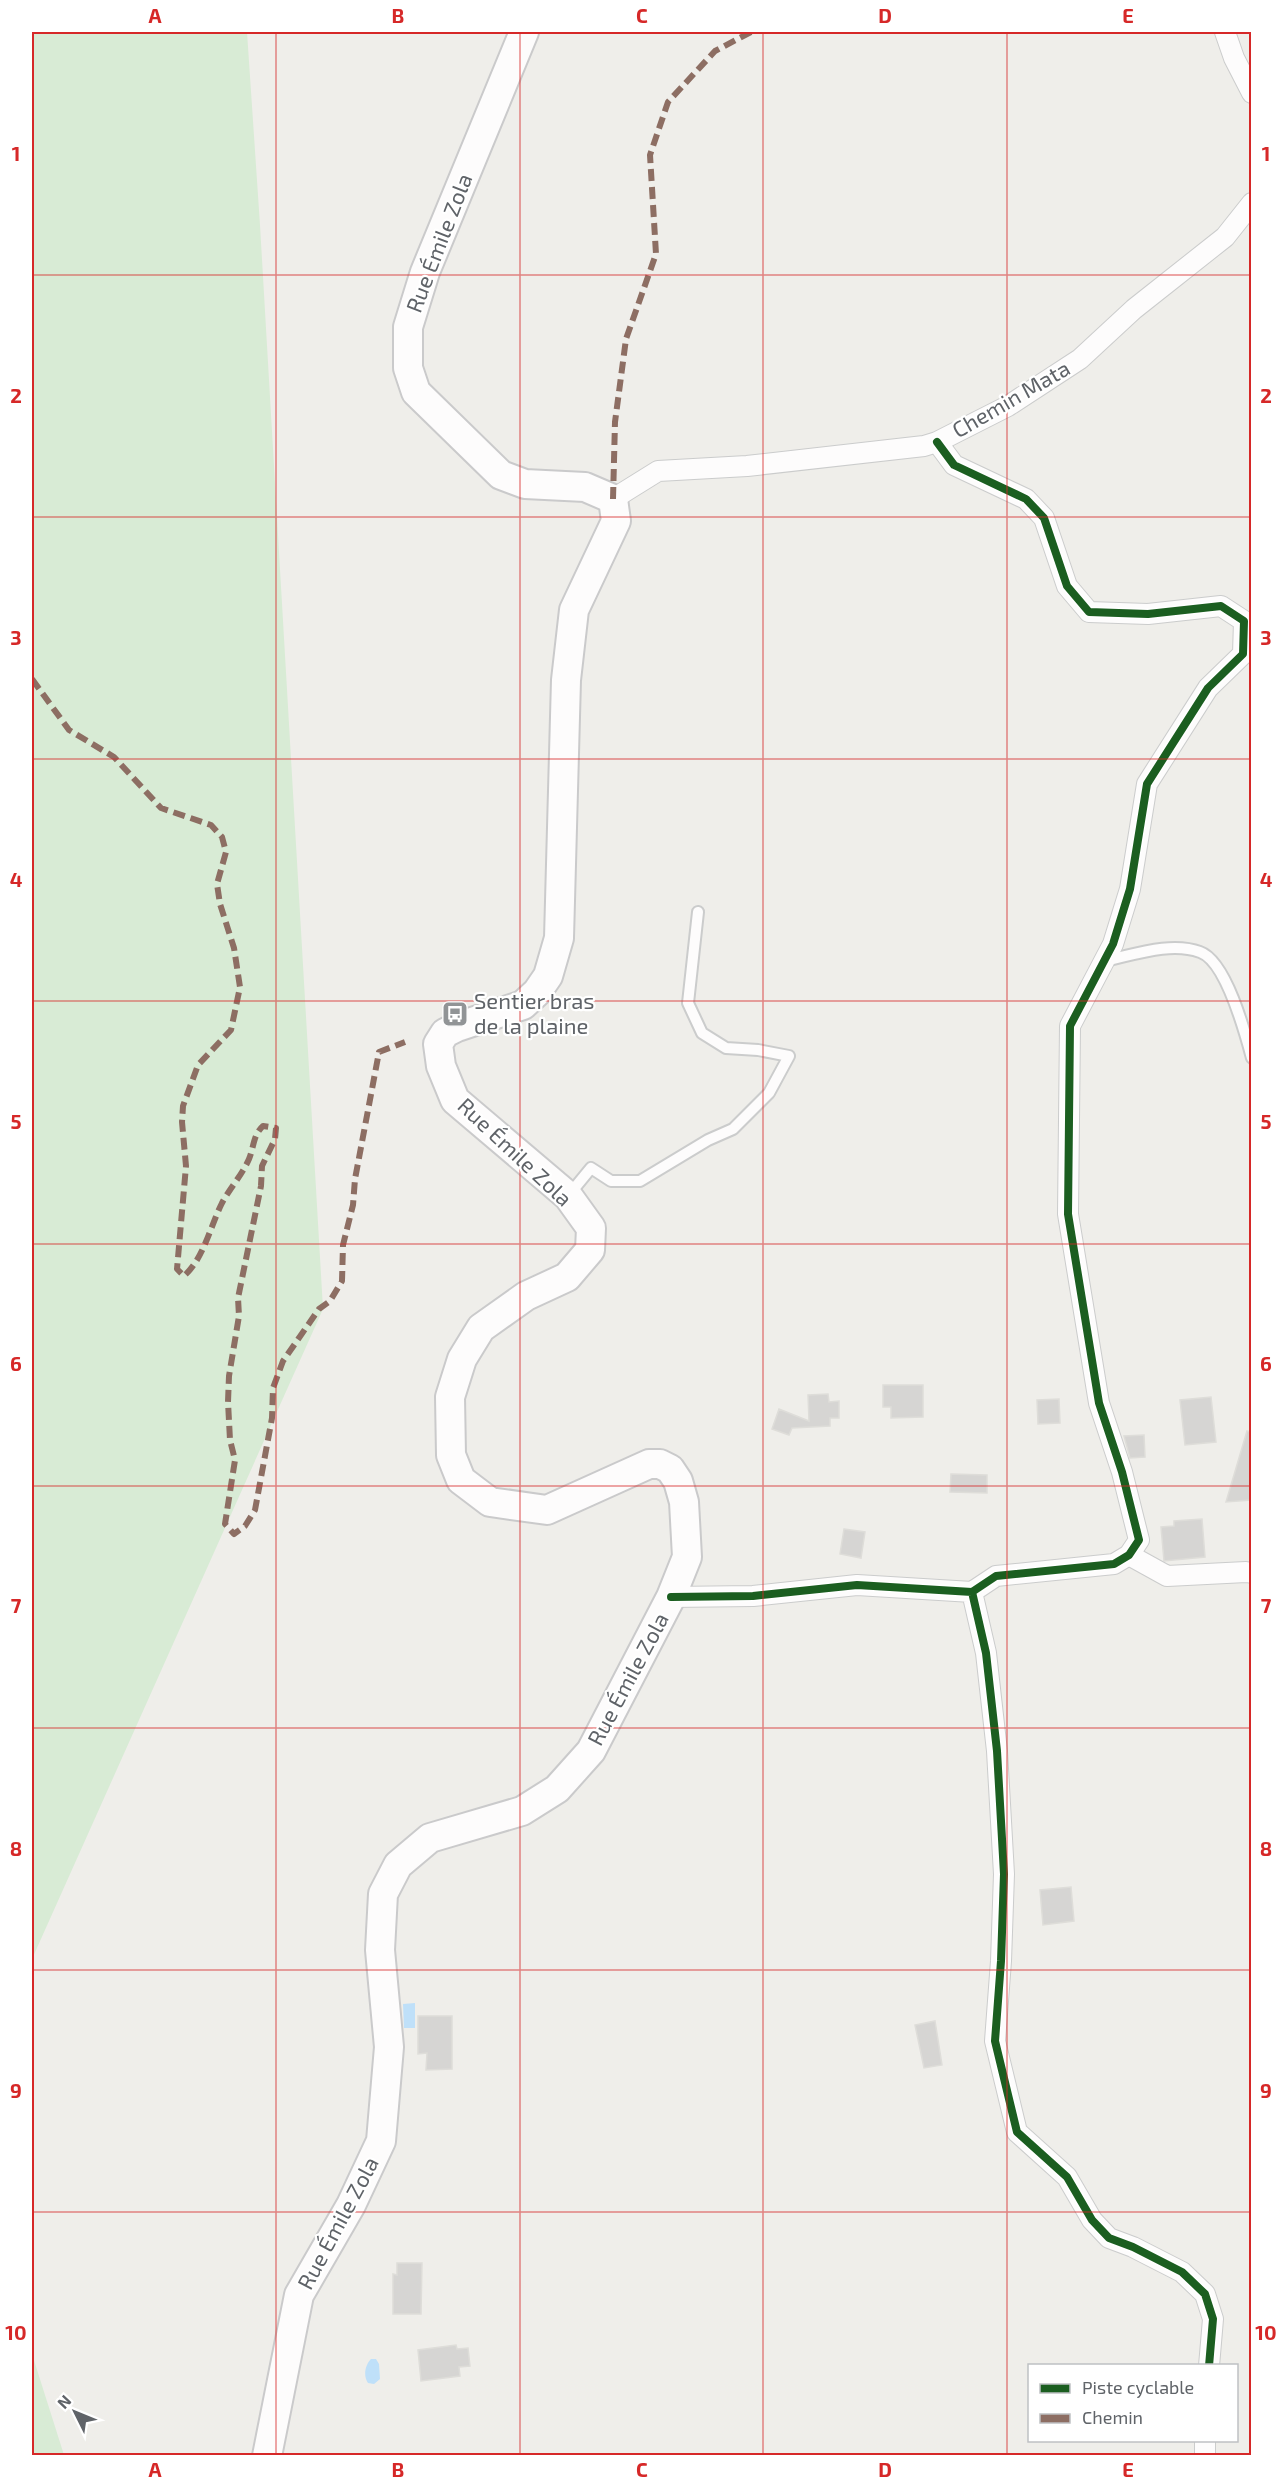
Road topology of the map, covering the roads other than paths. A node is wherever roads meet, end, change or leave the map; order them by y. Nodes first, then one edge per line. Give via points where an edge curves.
1 (524, 32) edge
2 (1225, 32) edge
3 (1251, 93) edge
4 (1251, 203) edge
5 (937, 442) junction
6 (613, 499) junction
7 (698, 912) dead end
8 (1104, 961) junction
9 (1251, 1058) edge
10 (568, 1196) junction
11 (1129, 1555) junction
12 (1251, 1573) edge
13 (972, 1592) junction
14 (671, 1597) junction
15 (1209, 2364) edge
16 (267, 2456) edge

1 - 6 main road, Rue Émile Zola via 425,272 408,327 408,368 416,392 501,475 525,484 585,487
2 - 3 street
4 - 5 street, Chemin Mata via 1225,237 1134,309 1080,359 1008,406
5 - 6 street, Chemin Mata via 747,466 658,471
5 - 8 street via 954,465 1026,499 1044,518 1067,586 1089,612 1148,614 1221,606 1244,621 1243,654 1208,688 1146,784 1130,889
6 - 10 main road, Rue Émile Zola via 616,521 574,610 566,680 559,938 548,976 523,1005 457,1026 445,1033 438,1044 441,1066 455,1100
7 - 10 lane via 688,1003 702,1033 726,1048 789,1056 769,1093 733,1129 640,1181 611,1180 591,1168
8 - 9 lane via 1170,948 1201,952 1218,968 1241,1018
8 - 11 street via 1071,1026 1068,1214 1099,1403 1139,1540
10 - 14 main road, Rue Émile Zola via 591,1228 590,1250 567,1277 526,1296 481,1328 462,1359 450,1397 451,1455 461,1480 490,1503 547,1510 649,1464 670,1469 684,1502 687,1557
11 - 12 street via 1167,1576
11 - 13 street via 1114,1564 996,1576
13 - 14 street via 857,1585 753,1596
13 - 15 street via 986,1653 997,1751 1004,1874 995,2041 1017,2132 1067,2177 1092,2220 1109,2238 1182,2272 1206,2294 1213,2319
14 - 16 main road, Rue Émile Zola via 591,1751 557,1789 522,1811 430,1838 398,1865 383,1894 380,1950 389,2047 381,2141 351,2205 299,2295

